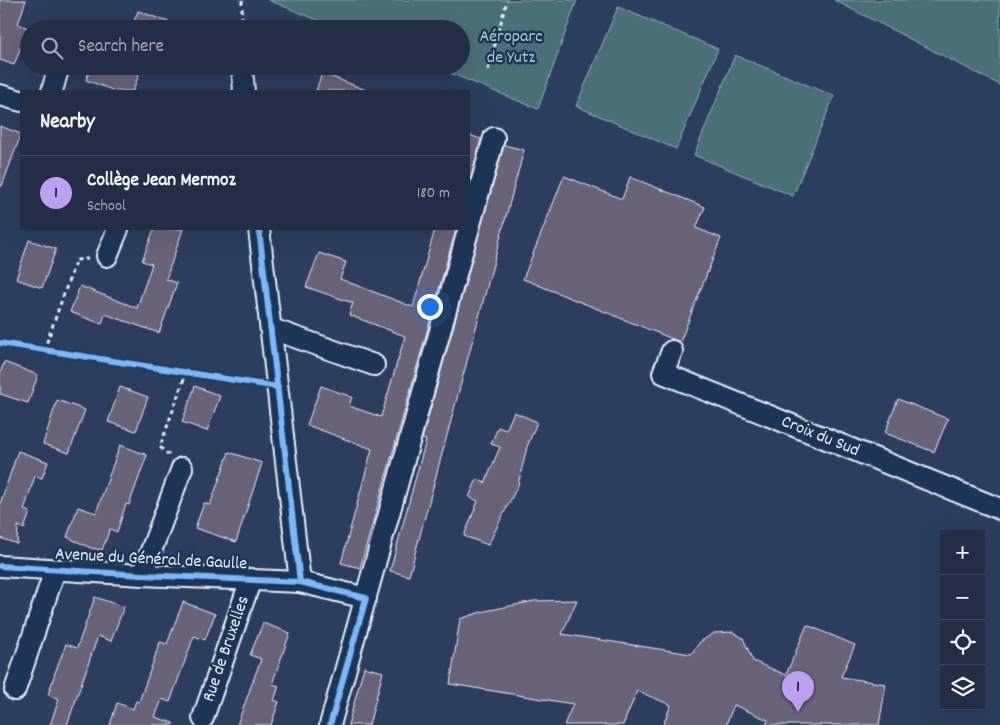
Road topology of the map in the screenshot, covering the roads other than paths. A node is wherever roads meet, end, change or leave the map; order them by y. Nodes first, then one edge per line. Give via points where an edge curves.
1 (56, 75) edge
2 (243, 75) edge
3 (52, 90) edge
4 (244, 90) edge
5 (0, 96) edge
6 (20, 101) edge
7 (494, 138) dead end
8 (470, 224) edge
9 (118, 230) edge
10 (259, 230) edge
11 (468, 230) edge
12 (106, 256) road end
13 (272, 328) junction
14 (672, 350) dead end
15 (374, 365) dead end
16 (182, 468) road end
17 (1000, 509) edge
18 (0, 566) edge
19 (55, 570) junction
20 (142, 575) junction
21 (251, 579) junction
22 (300, 582) junction
23 (366, 598) junction
24 (15, 690) dead end
25 (203, 718) dead end
26 (330, 725) edge

1 - 3 street
2 - 4 street
5 - 6 street
7 - 8 street
9 - 12 street
10 - 13 street
11 - 23 street
13 - 15 street
13 - 22 street
14 - 17 street, Croix du Sud via 663,373
16 - 20 street
18 - 19 street, Avenue du Général de Gaulle
19 - 20 street, Avenue du Général de Gaulle
19 - 24 street
20 - 21 street, Avenue du Général de Gaulle
21 - 22 street, Avenue du Général de Gaulle
21 - 25 street, Rue de Bruxelles
22 - 23 street, Avenue du Général de Gaulle
23 - 26 street

